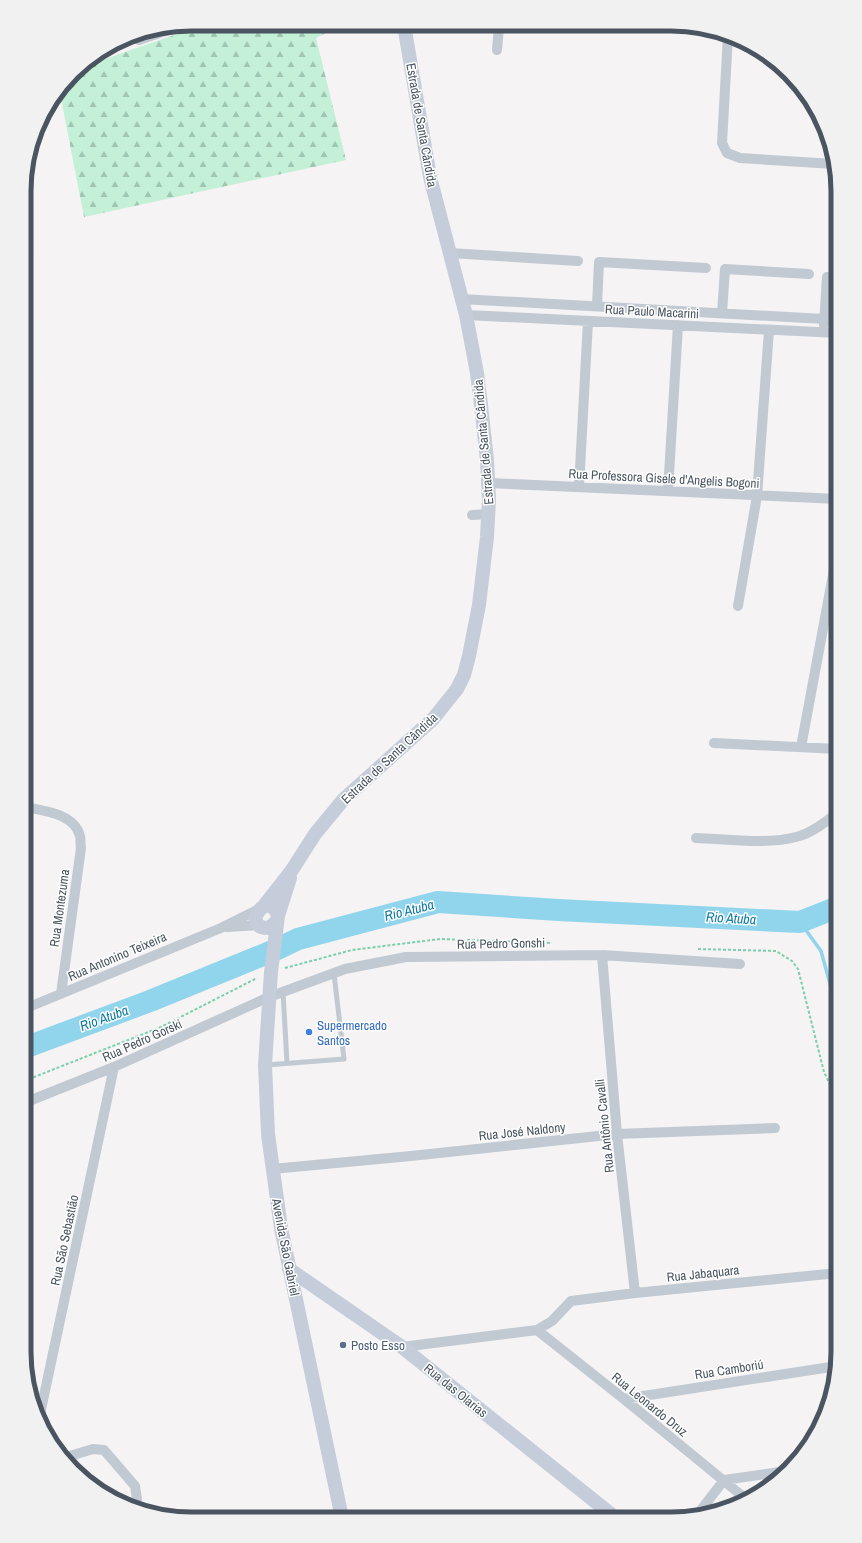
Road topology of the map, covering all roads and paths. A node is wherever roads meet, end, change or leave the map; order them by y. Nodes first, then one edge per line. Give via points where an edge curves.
1 (405, 31) edge
2 (499, 31) edge
3 (152, 36) edge
4 (139, 40) dead end
5 (728, 41) edge
6 (497, 50) dead end
7 (829, 164) edge
8 (450, 253) junction
9 (578, 261) dead end
10 (706, 268) dead end
11 (809, 274) dead end
12 (831, 277) edge
13 (461, 298) junction
14 (597, 306) junction
15 (722, 313) junction
16 (466, 315) junction
17 (824, 319) junction
18 (588, 321) junction
19 (678, 325) junction
20 (769, 330) junction
21 (823, 333) junction
22 (831, 334) edge
23 (489, 483) junction
24 (579, 487) junction
25 (668, 491) junction
26 (758, 496) junction
27 (831, 499) edge
28 (489, 514) junction
29 (472, 515) dead end
30 (831, 586) edge
31 (738, 606) dead end
32 (714, 743) dead end
33 (801, 747) junction
34 (831, 749) edge
35 (31, 808) edge
36 (831, 817) edge
37 (696, 838) dead end
38 (292, 870) junction
39 (261, 908) junction
40 (277, 918) junction
41 (261, 926) junction
42 (220, 928) junction
43 (558, 943) dead end
44 (274, 946) junction
45 (698, 949) dead end
46 (602, 955) junction
47 (740, 964) dead end
48 (271, 972) junction
49 (334, 974) junction
50 (283, 992) junction
51 (61, 994) junction
52 (269, 997) junction
53 (31, 1006) edge
54 (287, 1063) junction
55 (266, 1065) junction
56 (114, 1067) junction
57 (31, 1078) edge
58 (831, 1086) edge
59 (31, 1100) edge
60 (775, 1128) dead end
61 (617, 1134) junction
62 (272, 1169) junction
63 (289, 1269) junction
64 (831, 1274) edge
65 (635, 1293) junction
66 (537, 1330) junction
67 (402, 1347) junction
68 (831, 1367) edge
69 (624, 1399) junction
70 (41, 1409) edge
71 (70, 1456) edge
72 (775, 1473) edge
73 (724, 1480) junction
74 (742, 1495) edge
75 (136, 1502) edge
76 (702, 1509) edge
77 (341, 1512) edge
78 (608, 1512) edge

1 - 8 main road, Estrada de Santa Cândida via 430,177
2 - 6 street
3 - 4 street
5 - 7 street via 722,143 727,153 740,158
8 - 9 street
8 - 13 main road, Estrada de Santa Cândida
10 - 14 street via 599,262
11 - 15 street via 725,269
12 - 17 street via 827,277
13 - 14 street
13 - 16 main road, Estrada de Santa Cândida
14 - 15 street
15 - 17 street
16 - 18 street, Rua Paulo Macarini
16 - 23 main road, Estrada de Santa Cândida via 478,379
17 - 21 street
18 - 19 street, Rua Paulo Macarini
18 - 24 street
19 - 20 street, Rua Paulo Macarini
19 - 25 street
20 - 21 street, Rua Paulo Macarini
20 - 26 street
21 - 22 street, Rua Paulo Macarini
23 - 24 street, Rua Professora Gisele d'Angelis Bogoni
23 - 28 main road, Estrada de Santa Cândida
24 - 25 street, Rua Professora Gisele d'Angelis Bogoni
25 - 26 street, Rua Professora Gisele d'Angelis Bogoni
26 - 27 street, Rua Professora Gisele d'Angelis Bogoni
26 - 31 street
28 - 29 street
28 - 38 main road, Estrada de Santa Cândida via 479,605 464,675 457,689 432,719 343,800
30 - 33 street
32 - 33 street
33 - 34 street
35 - 51 street, Rua Montezuma via 67,818 76,826 80,836 81,848
36 - 37 street via 809,832 796,837 768,841
38 - 39 main road, Estrada de Santa Cândida
38 - 40 main road, Estrada de Santa Cândida
39 - 40 main road via 273,908
39 - 41 main road via 256,915
39 - 42 street, Rua Antonino Teixeira
40 - 41 main road via 269,928
40 - 44 main road, Estrada de Santa Cândida
41 - 42 street, Rua Antonino Teixeira
41 - 44 main road
42 - 51 street, Rua Antonino Teixeira
43 - 48 path via 440,939 352,950
44 - 48 main road, Estrada de Santa Cândida
45 - 58 path via 776,951 792,961 798,969 824,1072
46 - 47 street, Rua Pedro Gonshi
46 - 49 street, Rua Pedro Gonshi via 406,957 345,969
46 - 61 street, Rua Antônio Cavalli
48 - 52 main road, Avenida São Gabriel
48 - 57 path via 161,1027
49 - 50 street, Rua Pedro Gonshi
49 - 54 lane via 344,1059
50 - 52 street, Rua Pedro Gonshi
50 - 54 lane
51 - 53 street, Rua Antonino Teixeira
52 - 55 main road, Avenida São Gabriel
52 - 56 street, Rua Pedro Gorski
54 - 55 lane
55 - 62 main road, Avenida São Gabriel
56 - 59 street, Rua Pedro Gorski
56 - 70 street, Rua São Sebastião
60 - 61 street, Rua José Naldony
61 - 62 street, Rua José Naldony
61 - 65 street, Rua Antônio Cavalli
62 - 63 main road, Avenida São Gabriel
63 - 67 main road, Rua das Olarias
63 - 77 main road, Avenida São Gabriel
64 - 65 street, Rua Jabaquara
65 - 66 street, Rua Jabaquara via 571,1301 552,1321
66 - 67 street
66 - 69 street, Rua Leonardo Druz
67 - 78 main road, Rua das Olarias
68 - 69 street, Rua Camboriú
69 - 73 street, Rua Leonardo Druz
71 - 75 street via 93,1449 104,1450 135,1486
72 - 73 street
73 - 74 street, Rua Leonardo Druz
73 - 76 street

